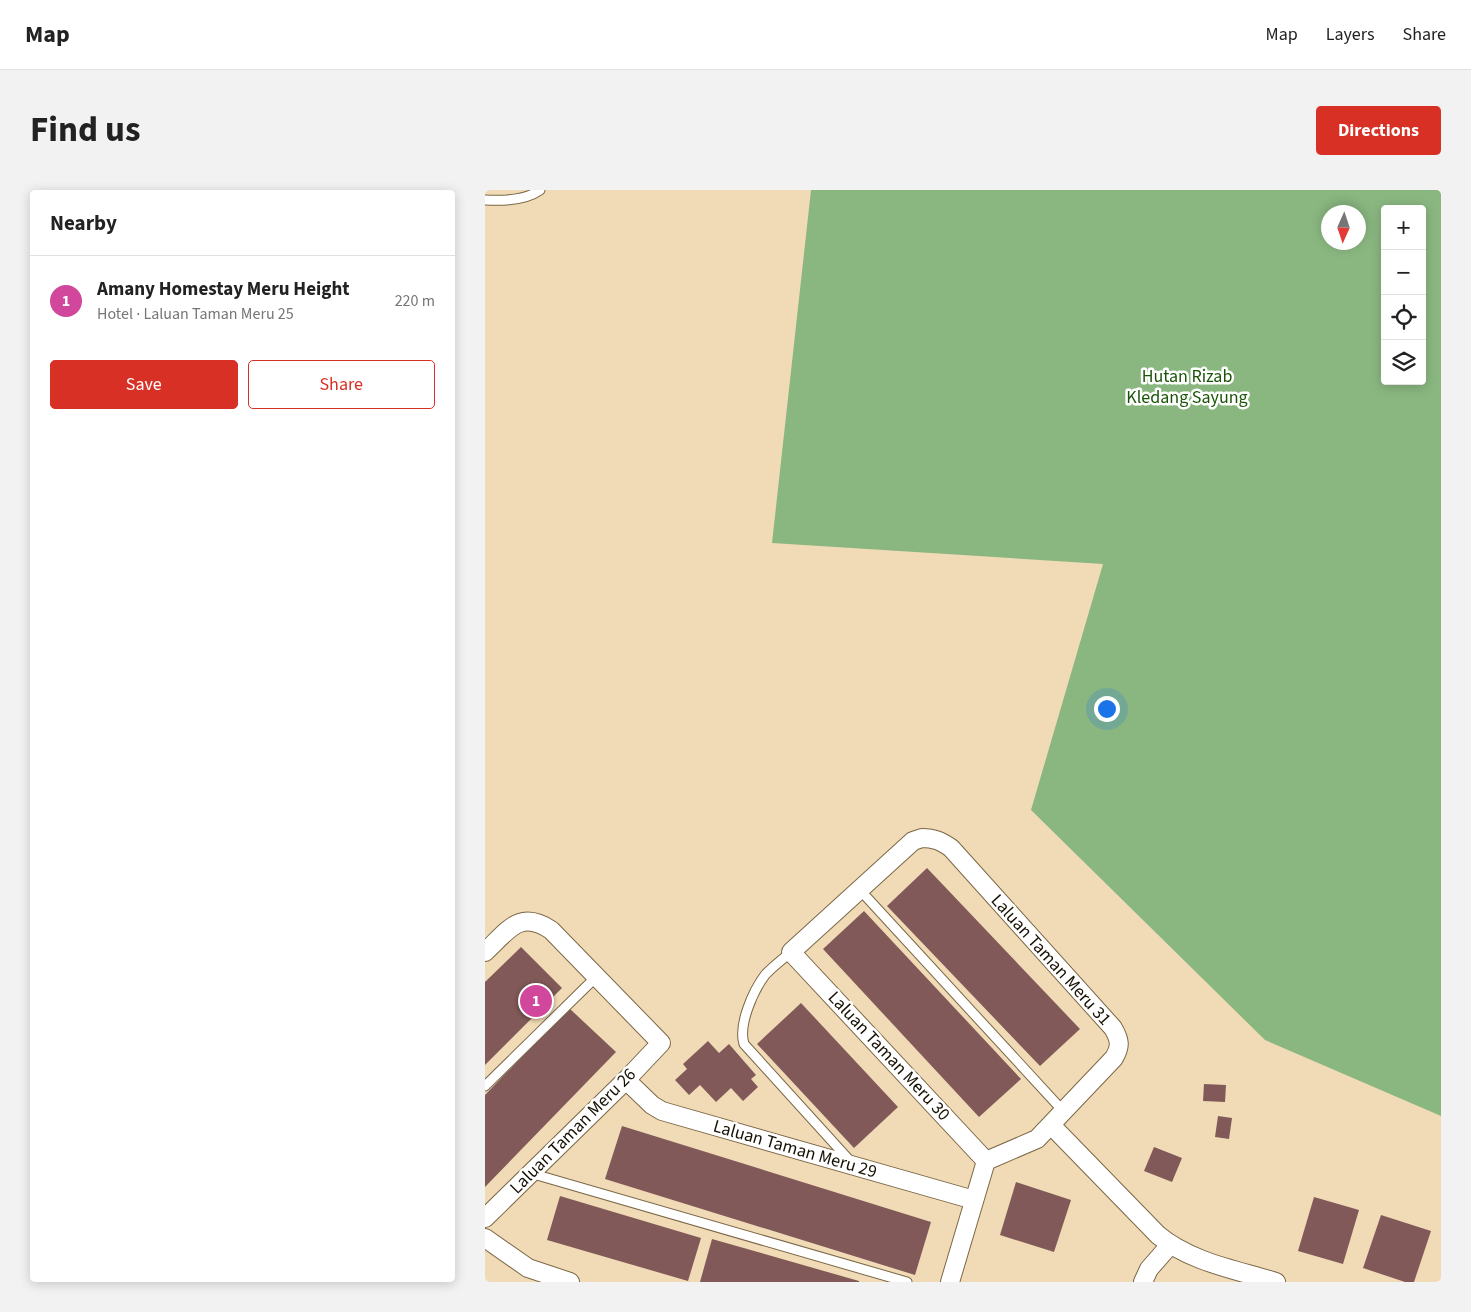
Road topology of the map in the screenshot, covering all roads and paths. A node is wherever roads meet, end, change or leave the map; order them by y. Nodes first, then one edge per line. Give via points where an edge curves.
1 (541, 190) edge
2 (485, 200) edge
3 (860, 890) junction
4 (485, 952) edge
5 (791, 952) junction
6 (596, 977) junction
7 (626, 1080) junction
8 (485, 1086) edge
9 (1064, 1112) junction
10 (1051, 1125) junction
11 (986, 1161) junction
12 (854, 1166) junction
13 (530, 1173) junction
14 (974, 1200) junction
15 (485, 1218) edge
16 (485, 1238) edge
17 (1169, 1245) junction
18 (570, 1282) edge
19 (907, 1282) edge
20 (950, 1282) edge
21 (1143, 1282) edge
22 (1276, 1282) edge

1 - 2 lane via 533,195
3 - 5 street
3 - 9 lane
3 - 9 street, Laluan Taman Meru 31 via 913,841 931,838 951,848 1113,1028 1119,1039 1119,1049 1114,1058
4 - 6 street via 520,922 530,920 551,930
5 - 11 street, Laluan Taman Meru 30
5 - 12 lane via 766,974 757,988 742,1030 744,1044
6 - 7 street, Laluan Taman Meru 26 via 661,1043
6 - 8 lane
7 - 12 street, Laluan Taman Meru 29 via 661,1111
7 - 13 street, Laluan Taman Meru 26
9 - 10 street, Laluan Taman Meru 31
10 - 11 street, Laluan Taman Meru 31 via 1037,1139
10 - 17 street
11 - 14 street
12 - 14 street, Laluan Taman Meru 29
13 - 15 street, Laluan Taman Meru 26
13 - 19 lane
14 - 20 street
16 - 18 street via 528,1268
17 - 21 street via 1149,1269
17 - 22 street

